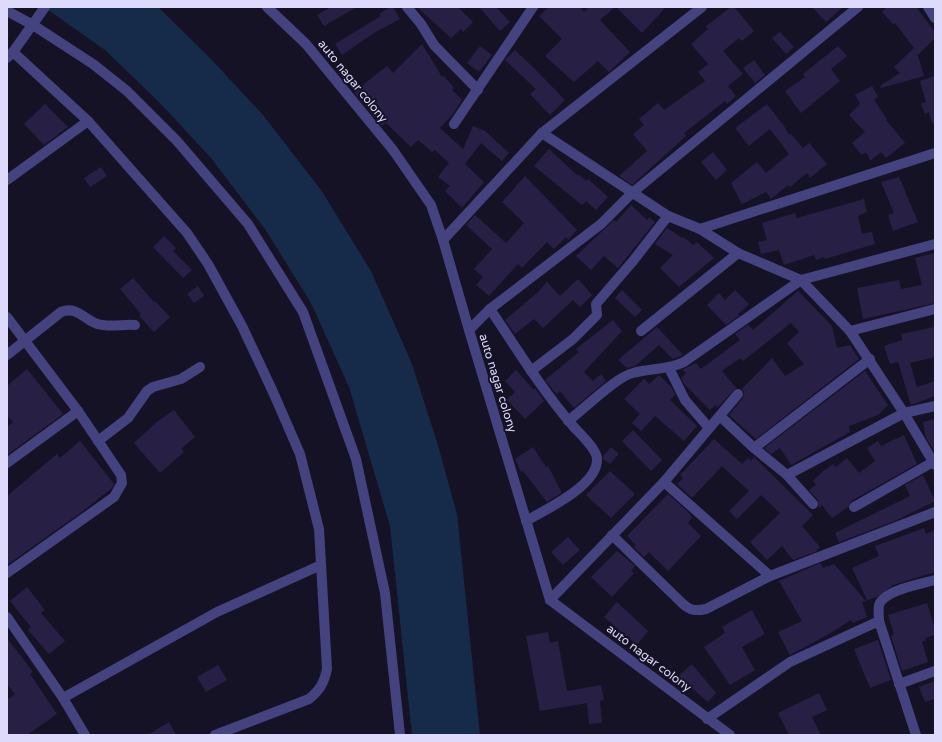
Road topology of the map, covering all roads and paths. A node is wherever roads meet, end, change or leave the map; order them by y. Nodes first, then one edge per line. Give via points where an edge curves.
1 (45, 7) edge
2 (267, 7) edge
3 (407, 7) edge
4 (533, 7) edge
5 (702, 7) edge
6 (858, 7) edge
7 (928, 7) edge
8 (7, 10) edge
9 (935, 18) edge
10 (36, 21) junction
11 (10, 55) edge
12 (478, 90) junction
13 (88, 121) junction
14 (454, 124) dead end
15 (542, 133) junction
16 (935, 153) edge
17 (7, 180) edge
18 (632, 193) junction
19 (668, 216) junction
20 (700, 229) junction
21 (443, 240) junction
22 (935, 244) edge
23 (738, 252) junction
24 (801, 280) junction
25 (490, 309) junction
26 (935, 309) edge
27 (7, 317) edge
28 (135, 325) dead end
29 (469, 330) junction
30 (850, 331) junction
31 (641, 332) dead end
32 (25, 342) junction
33 (7, 355) edge
34 (870, 359) junction
35 (200, 367) dead end
36 (669, 368) junction
37 (531, 370) junction
38 (738, 394) dead end
39 (935, 406) edge
40 (78, 411) junction
41 (904, 413) junction
42 (720, 416) junction
43 (568, 421) junction
44 (709, 428) junction
45 (98, 441) junction
46 (754, 448) junction
47 (7, 463) edge
48 (934, 464) edge
49 (787, 475) junction
50 (664, 482) junction
51 (813, 504) dead end
52 (854, 508) dead end
53 (935, 512) edge
54 (526, 521) junction
55 (612, 535) junction
56 (321, 565) junction
57 (7, 573) edge
58 (770, 576) junction
59 (935, 580) edge
60 (550, 600) junction
61 (7, 617) edge
62 (879, 621) junction
63 (935, 671) edge
64 (899, 684) junction
65 (63, 698) junction
66 (707, 719) junction
67 (85, 735) edge
68 (215, 735) edge
69 (400, 735) edge
70 (730, 735) edge
71 (916, 735) edge

1 - 10 street
2 - 21 street, auto nagar colony via 306,44 393,150 431,206
3 - 12 street via 434,45
4 - 12 street
5 - 15 street
6 - 18 street
7 - 9 street
8 - 10 street
10 - 11 street
10 - 69 street via 127,92 177,141 248,224 303,312 357,466 385,593
11 - 13 street
12 - 14 street
13 - 17 street
13 - 56 street via 187,233 208,264 242,326 300,454 319,529
15 - 18 street
15 - 21 street
16 - 20 street
18 - 19 street
18 - 25 street via 601,224
19 - 20 street
19 - 37 street via 596,304 597,315 573,339
20 - 23 street
21 - 29 street, auto nagar colony
22 - 24 street
23 - 24 street
23 - 31 street
24 - 30 street
24 - 36 street via 684,362
25 - 29 street
25 - 37 street
26 - 30 street
27 - 32 street
28 - 32 street via 100,325 75,311 67,310 61,312
29 - 54 street, auto nagar colony
30 - 34 street
32 - 33 street
32 - 40 street
34 - 41 street
34 - 46 street
35 - 45 street via 180,379 152,387 128,418
36 - 43 street via 632,373
36 - 44 street via 685,400
37 - 43 street
38 - 42 street
39 - 41 street
40 - 45 street
40 - 47 street
41 - 48 street
41 - 49 street
42 - 44 street
42 - 46 street
43 - 54 street via 595,452 598,460 590,478 573,494
44 - 50 street
45 - 57 street via 121,475 122,483 119,490
46 - 49 street
48 - 52 street
49 - 51 street
50 - 55 street
50 - 58 street
53 - 58 street
54 - 60 street, auto nagar colony
55 - 58 street via 689,609 696,611 706,609
55 - 60 street
56 - 65 street via 217,612
56 - 68 street via 327,670 324,683 309,699
59 - 62 street via 891,593 883,598 879,606
60 - 66 street, auto nagar colony
61 - 65 street
62 - 64 street
62 - 66 street via 790,662
63 - 64 street
64 - 71 street
65 - 67 street
66 - 70 street, auto nagar colony

